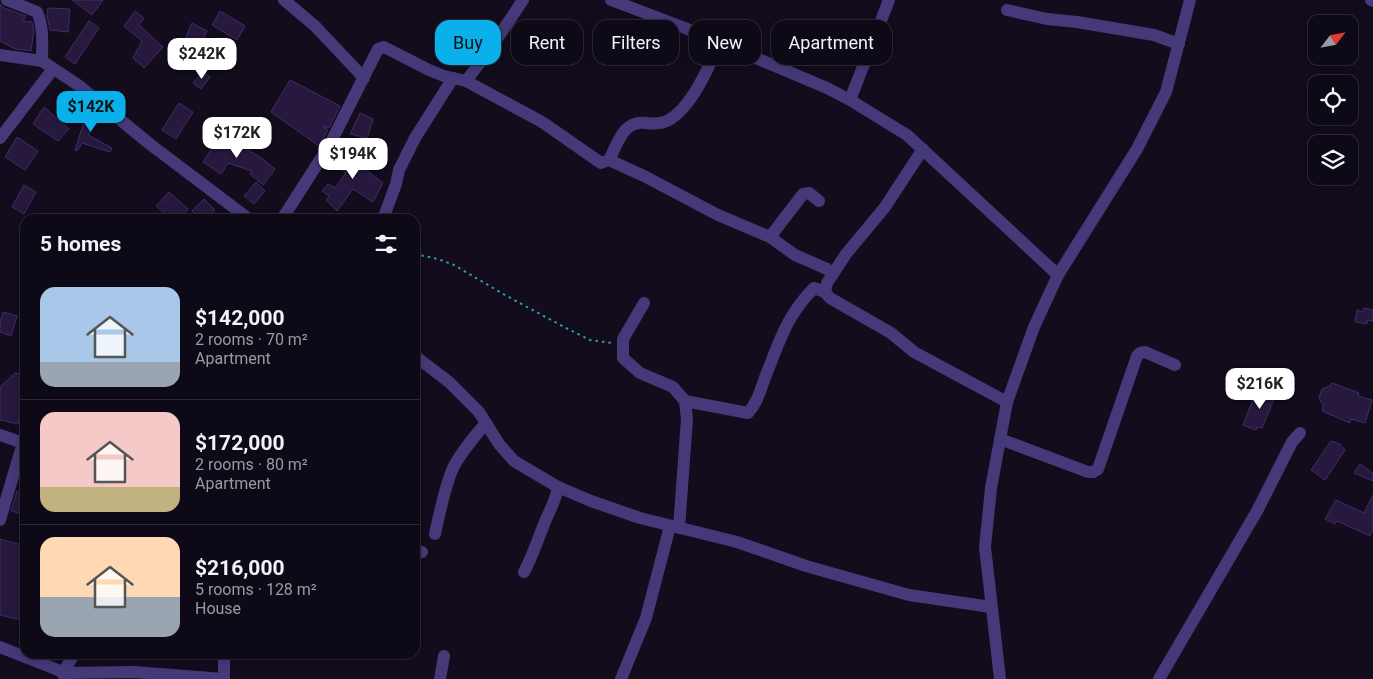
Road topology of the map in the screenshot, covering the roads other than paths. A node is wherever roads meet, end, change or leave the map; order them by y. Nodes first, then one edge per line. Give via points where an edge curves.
1 (7, 0) edge
2 (284, 0) edge
3 (523, 0) edge
4 (611, 0) edge
5 (889, 0) edge
6 (1190, 0) edge
7 (1007, 10) dead end
8 (689, 31) edge
9 (1178, 44) junction
10 (0, 55) edge
11 (42, 61) junction
12 (761, 61) edge
13 (709, 65) edge
14 (53, 69) junction
15 (364, 78) junction
16 (460, 79) junction
17 (850, 100) junction
18 (0, 138) edge
19 (923, 149) junction
20 (609, 160) junction
21 (819, 201) dead end
22 (242, 214) edge
23 (285, 214) edge
24 (385, 214) edge
25 (770, 237) junction
26 (834, 274) junction
27 (1058, 275) junction
28 (825, 292) junction
29 (644, 303) dead end
30 (420, 360) edge
31 (1175, 365) dead end
32 (685, 401) junction
33 (1007, 402) junction
34 (486, 424) junction
35 (1300, 433) dead end
36 (0, 435) edge
37 (20, 438) edge
38 (1000, 439) junction
39 (20, 452) edge
40 (558, 487) junction
41 (0, 520) edge
42 (675, 527) junction
43 (435, 534) dead end
44 (524, 572) dead end
45 (992, 607) junction
46 (0, 646) edge
47 (20, 654) edge
48 (444, 656) dead end
49 (31, 659) edge
50 (72, 659) edge
51 (224, 659) edge
52 (64, 676) edge
53 (224, 679) edge
54 (440, 679) edge
55 (621, 679) edge
56 (1000, 679) edge
57 (1159, 679) edge

1 - 11 street via 37,12
2 - 15 street via 315,26
3 - 16 street via 492,48
4 - 8 street
5 - 17 street
6 - 9 street
7 - 9 street via 1154,35
9 - 27 street via 1166,92 1137,149
10 - 11 street
11 - 14 street
12 - 17 street
13 - 20 street via 684,107 663,123 631,124
14 - 18 street
14 - 22 street
15 - 16 street via 378,49 384,47 429,70
15 - 23 street via 329,146
16 - 20 street via 542,122 601,163
16 - 24 street via 415,138 399,170
17 - 19 street via 907,134
19 - 26 street via 885,207 846,254
19 - 27 street
20 - 25 street via 718,215
21 - 25 street via 803,194
25 - 26 street
26 - 28 street
27 - 33 street via 1034,327
28 - 32 street via 814,288 799,303 785,327 754,407 748,413
28 - 33 street via 830,298 892,333 914,352
29 - 32 street via 623,339 623,358 640,373 673,387
30 - 34 street via 449,382 479,412
31 - 38 street via 1140,352 1098,469 1093,472
32 - 42 street via 687,418
33 - 38 street
34 - 40 street via 514,461
34 - 43 street via 454,468
35 - 57 street
36 - 37 street
38 - 45 street via 990,488 985,547
39 - 41 street
40 - 42 street via 616,510
40 - 44 street via 556,500
42 - 45 street via 737,542 806,566 909,595
42 - 55 street via 646,618
45 - 56 street
46 - 47 street
48 - 54 street
49 - 52 street via 58,670
50 - 52 street
51 - 53 street
52 - 53 street via 134,672

